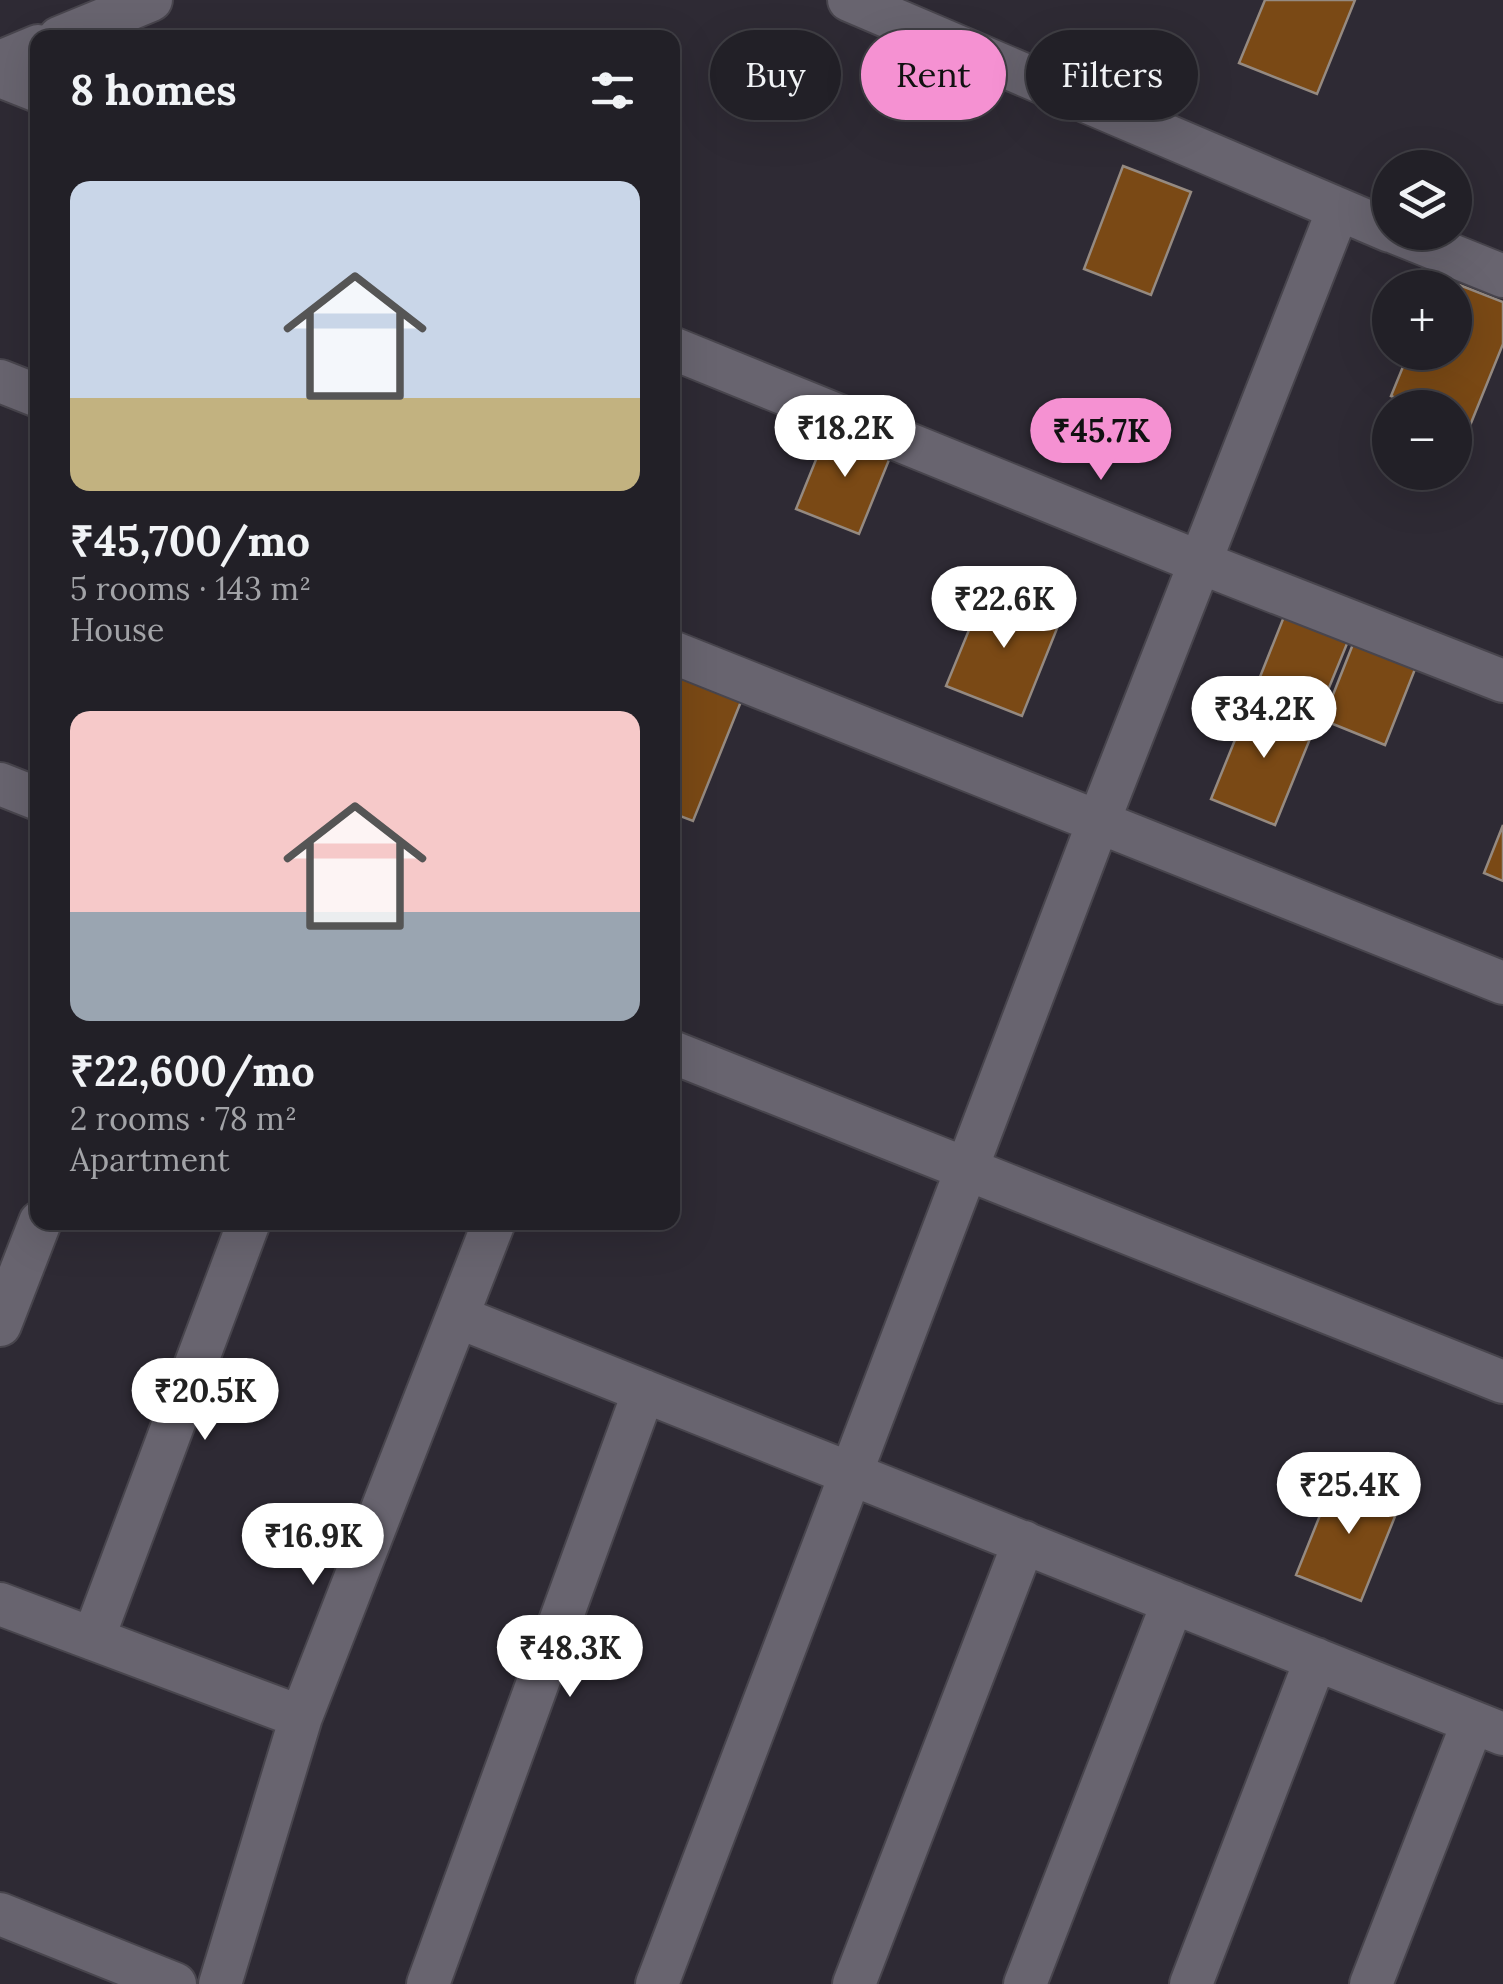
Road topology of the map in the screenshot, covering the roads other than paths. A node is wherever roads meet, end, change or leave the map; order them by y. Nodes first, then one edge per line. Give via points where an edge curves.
1 (151, 0) edge
2 (849, 0) edge
3 (78, 30) edge
4 (30, 49) edge
5 (0, 62) edge
6 (0, 76) edge
7 (30, 88) edge
8 (1338, 210) junction
9 (1372, 224) edge
10 (1437, 250) edge
11 (1503, 276) edge
12 (680, 351) edge
13 (0, 380) edge
14 (30, 393) edge
15 (1199, 562) junction
16 (680, 655) edge
17 (1503, 682) edge
18 (0, 784) edge
19 (30, 796) edge
20 (1098, 823) junction
21 (1503, 983) edge
22 (680, 1055) edge
23 (966, 1168) junction
24 (37, 1230) edge
25 (247, 1230) edge
26 (491, 1230) edge
27 (458, 1317) junction
28 (0, 1325) edge
29 (1503, 1382) edge
30 (644, 1392) junction
31 (852, 1474) junction
32 (1024, 1542) junction
33 (1173, 1602) junction
34 (0, 1604) edge
35 (93, 1639) junction
36 (1316, 1659) junction
37 (301, 1718) junction
38 (1488, 1728) edge
39 (0, 1914) edge
40 (174, 1984) edge
41 (220, 1984) edge
42 (428, 1984) edge
43 (657, 1984) edge
44 (854, 1984) edge
45 (1025, 1984) edge
46 (1191, 1984) edge
47 (1371, 1984) edge

1 - 3 street
2 - 8 street
4 - 5 street
6 - 7 street
8 - 9 street
8 - 15 street
10 - 11 street
12 - 15 street
13 - 14 street
15 - 17 street
15 - 20 street
16 - 20 street
18 - 19 street
20 - 21 street
20 - 23 street
22 - 23 street
23 - 29 street
23 - 31 street
24 - 28 street
25 - 35 street
26 - 27 street
27 - 30 street
27 - 37 street
30 - 31 street
30 - 42 street
31 - 32 street
31 - 43 street
32 - 33 street
32 - 44 street
33 - 36 street
33 - 45 street
34 - 35 street
35 - 37 street
36 - 38 street
36 - 46 street
37 - 41 street
38 - 47 street
39 - 40 street

